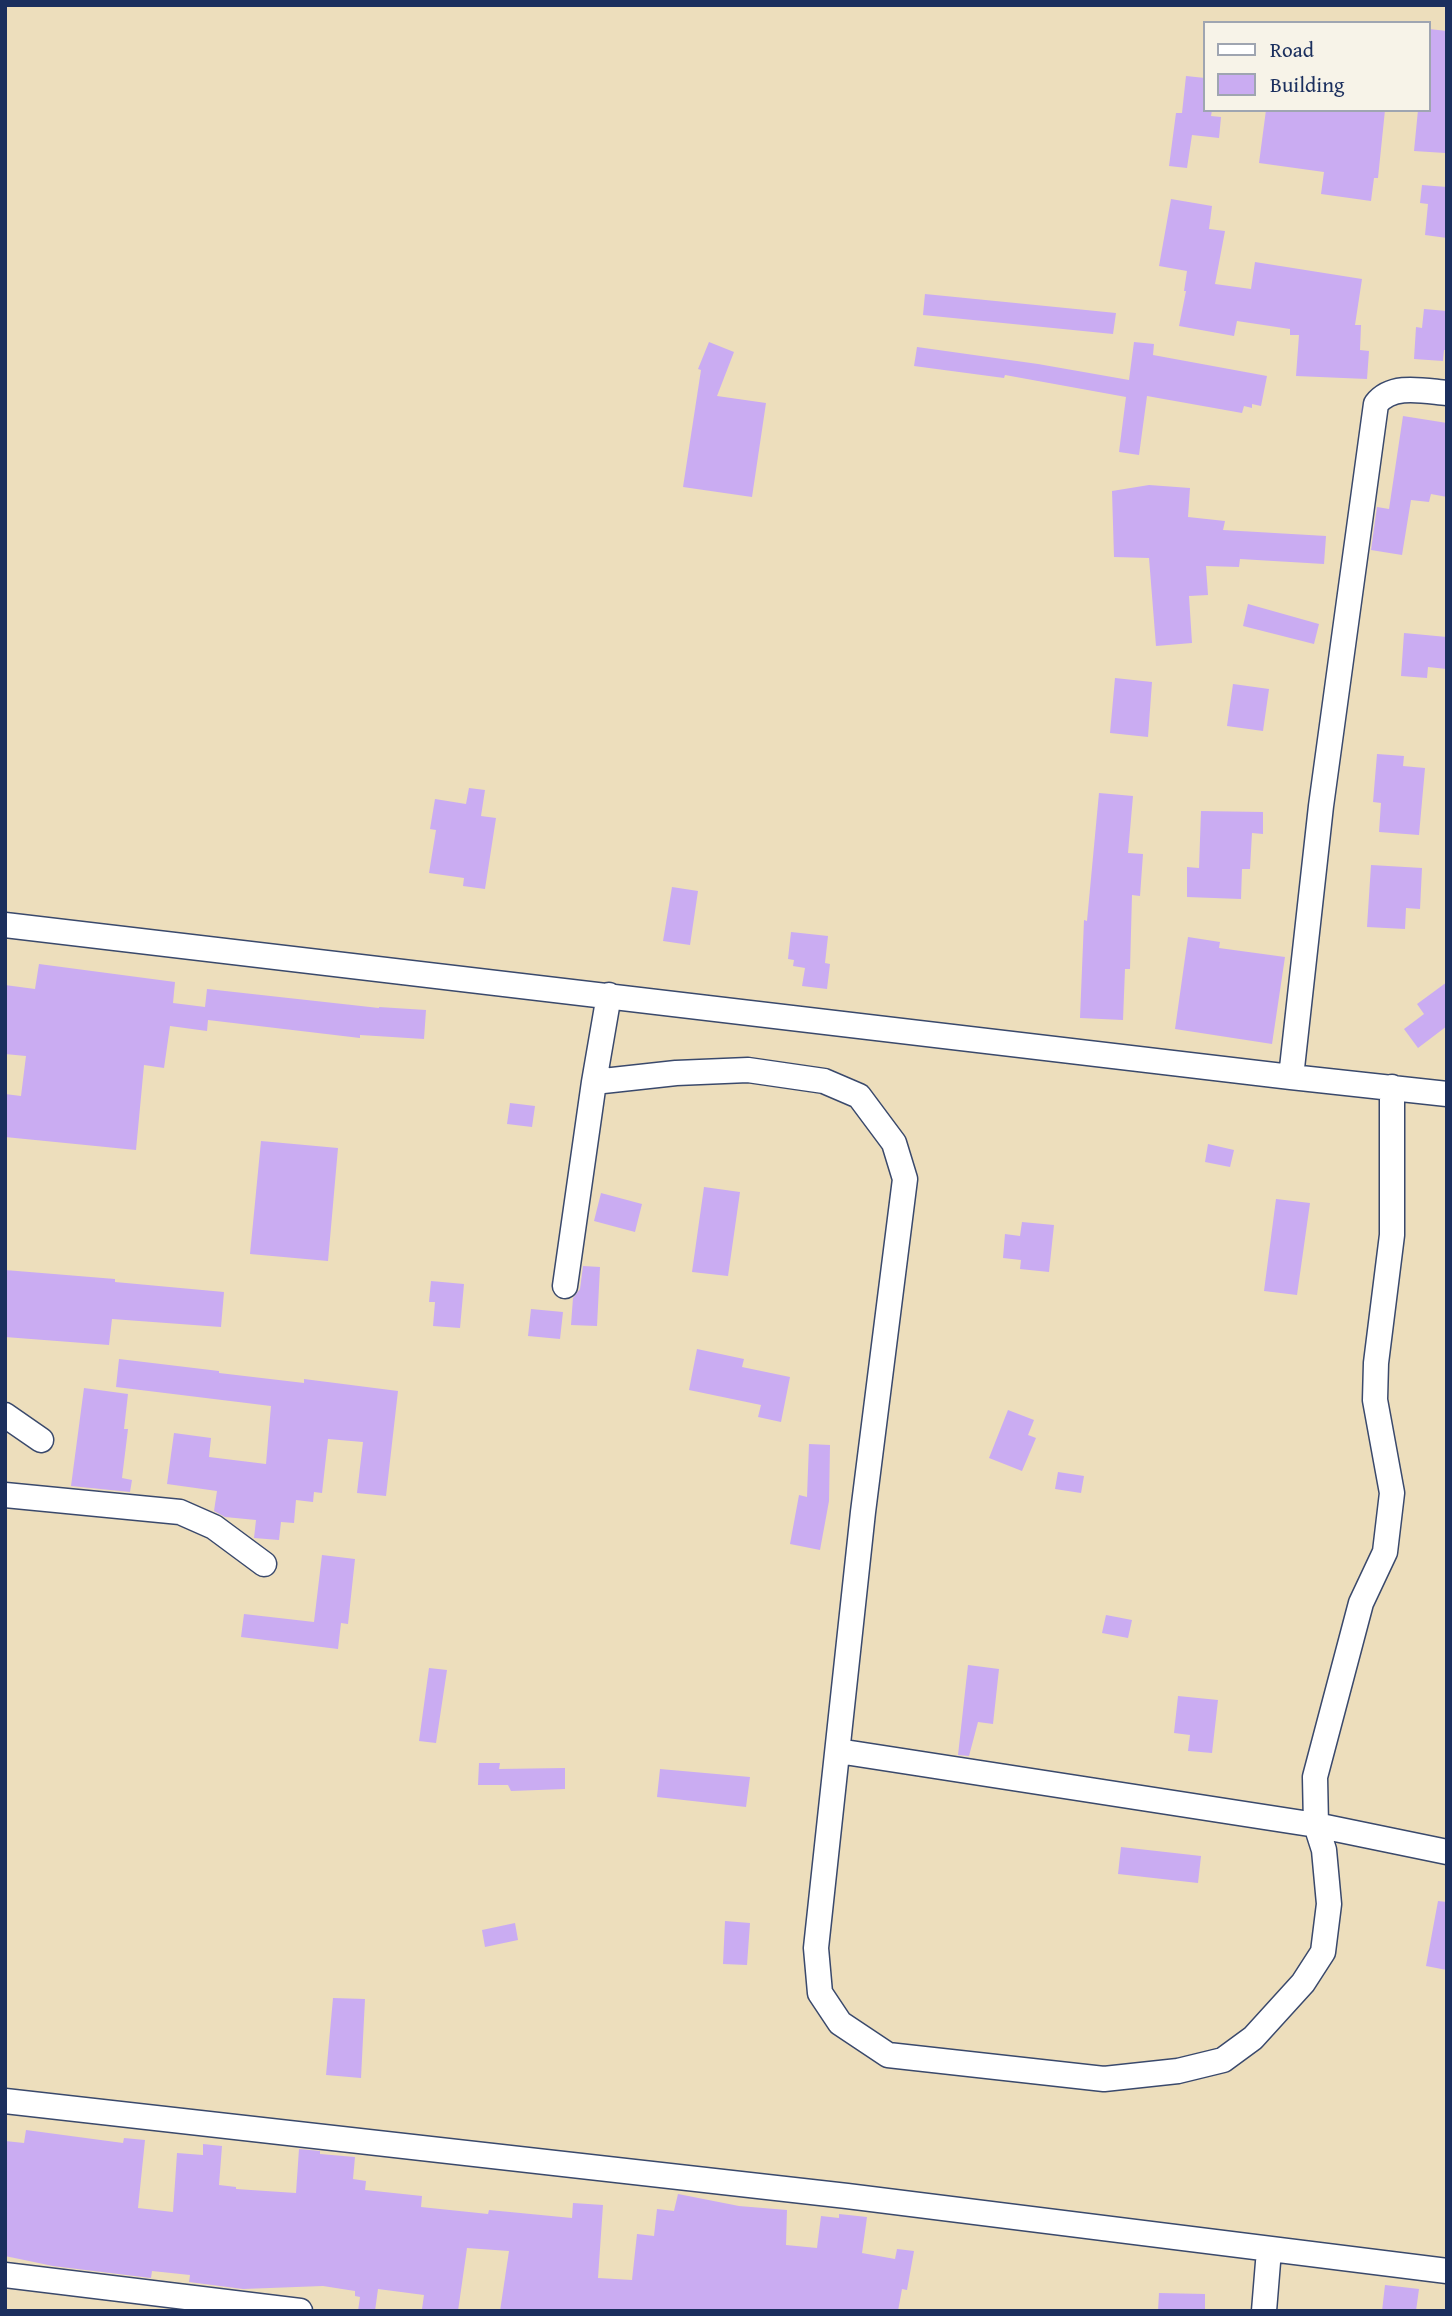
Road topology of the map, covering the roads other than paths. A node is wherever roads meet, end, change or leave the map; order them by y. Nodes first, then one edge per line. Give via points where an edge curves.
1 (1447, 393) edge
2 (5, 925) edge
3 (609, 995) junction
4 (1291, 1077) junction
5 (594, 1082) junction
6 (1392, 1087) junction
7 (1447, 1094) edge
8 (565, 1286) dead end
9 (5, 1415) edge
10 (41, 1440) dead end
11 (5, 1494) edge
12 (264, 1564) dead end
13 (838, 1751) junction
14 (1316, 1825) junction
15 (1447, 1852) edge
16 (5, 2101) edge
17 (1269, 2250) junction
18 (1447, 2272) edge
19 (5, 2274) edge
20 (139, 2301) edge
21 (300, 2311) edge
22 (1264, 2311) edge

1 - 4 street via 1404,390 1380,398 1376,404 1321,806
2 - 3 street
3 - 4 street
3 - 5 street
4 - 6 street
5 - 8 street
5 - 13 street via 748,1070 824,1081 859,1096 894,1143 905,1179
6 - 7 street
6 - 14 street via 1392,1235 1375,1400 1392,1493 1385,1552 1361,1603 1324,1735 1315,1777
9 - 10 street
11 - 12 street via 180,1512 214,1527
13 - 14 street
13 - 14 street via 816,1948 820,1993 840,2023 888,2055 1104,2079 1178,2071 1223,2060 1253,2038 1303,1983 1323,1952 1329,1904 1324,1850
14 - 15 street
16 - 17 street via 847,2196
17 - 18 street
17 - 22 street
19 - 20 street
20 - 21 street

